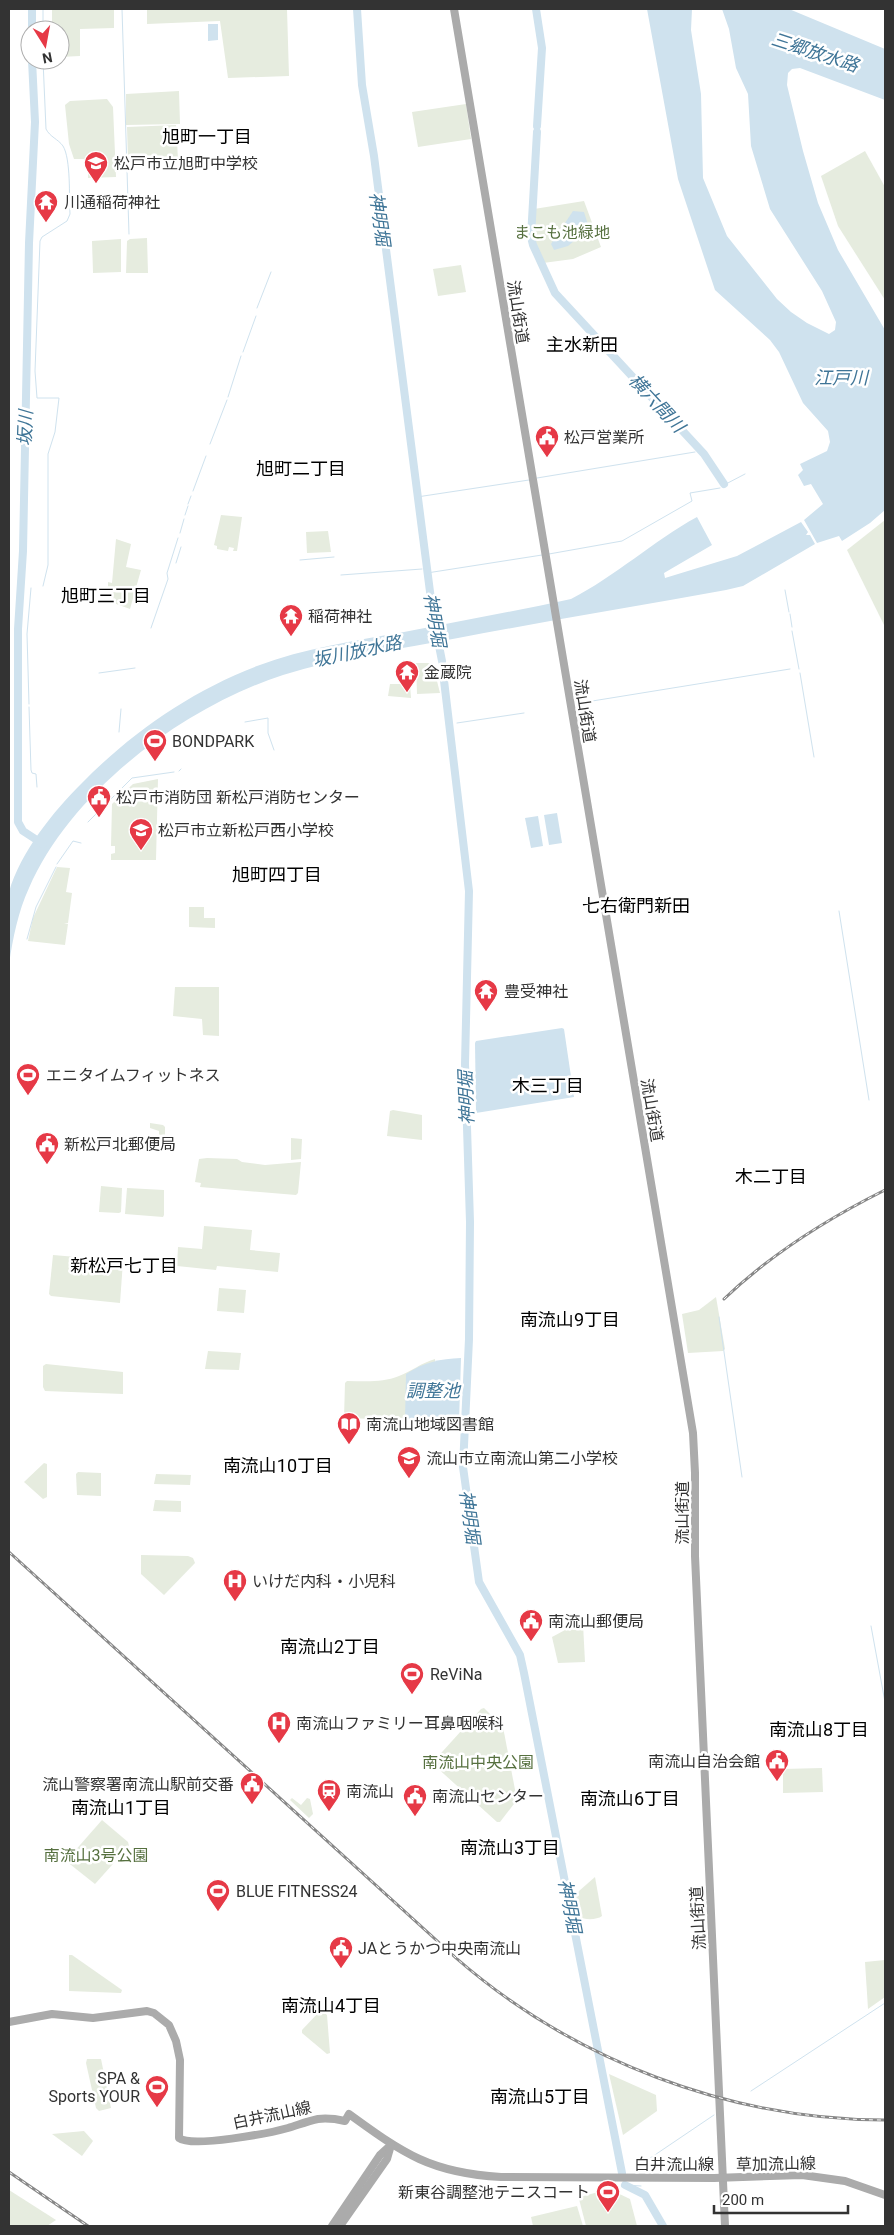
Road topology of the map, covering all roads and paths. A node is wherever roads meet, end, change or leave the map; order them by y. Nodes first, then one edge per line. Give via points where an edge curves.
1 (454, 9) edge
2 (9, 2022) edge
3 (391, 2145) junction
4 (724, 2178) junction
5 (885, 2195) edge
6 (332, 2226) edge
7 (340, 2226) edge
8 (725, 2226) edge

1 - 4 main road, 流山街道 via 694,1444 695,1556
2 - 3 main road, 白井流山線 via 52,2014 93,2018 147,2011 154,2013 172,2029 178,2049 179,2138 186,2142 249,2136 319,2119 345,2121 349,2114
3 - 4 main road, 白井流山線 via 428,2164 478,2176
3 - 6 main road via 380,2155
3 - 7 main road via 386,2159
4 - 5 main road, 草加流山線 via 820,2176
4 - 8 main road, 流山街道

